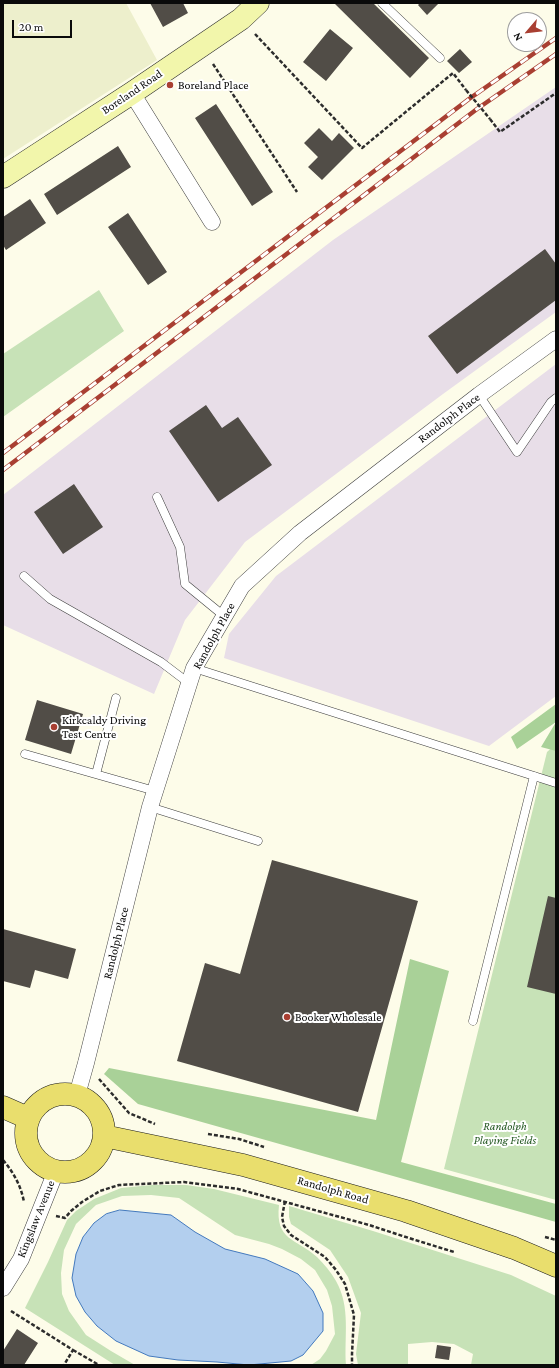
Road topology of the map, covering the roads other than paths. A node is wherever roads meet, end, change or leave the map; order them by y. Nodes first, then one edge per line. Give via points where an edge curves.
1 (258, 3) edge
2 (382, 3) edge
3 (440, 58) dead end
4 (132, 93) junction
5 (3, 177) edge
6 (212, 222) dead end
7 (556, 339) edge
8 (479, 395) junction
9 (556, 398) edge
10 (158, 497) dead end
11 (24, 576) dead end
12 (224, 616) junction
13 (194, 668) junction
14 (190, 684) junction
15 (116, 698) dead end
16 (24, 754) dead end
17 (96, 774) junction
18 (534, 776) junction
19 (556, 783) edge
20 (155, 791) junction
21 (150, 806) junction
22 (258, 841) dead end
23 (473, 1022) dead end
24 (77, 1095) junction
25 (3, 1107) edge
26 (28, 1118) junction
27 (104, 1136) junction
28 (56, 1171) junction
29 (556, 1266) edge
30 (3, 1288) edge

1 - 4 main road, Boreland Road via 241,19
2 - 3 lane
4 - 5 main road, Boreland Road
4 - 6 street
7 - 8 street, Randolph Place
8 - 9 lane via 517,452
8 - 12 street, Randolph Place via 300,533 242,586
10 - 12 lane via 180,547 185,584
11 - 14 lane via 50,599 161,662
12 - 13 street, Randolph Place
13 - 14 street, Randolph Place
13 - 18 lane
14 - 20 street, Randolph Place
15 - 17 lane
16 - 17 lane
17 - 20 lane
18 - 19 lane
18 - 23 lane
20 - 21 street, Randolph Place
21 - 22 lane
21 - 24 street, Randolph Place
24 - 26 main road via 53,1095 34,1108
24 - 27 main road via 88,1101 97,1111 103,1123
25 - 26 main road
26 - 28 main road via 25,1132 34,1157 44,1166
27 - 28 main road via 100,1149 88,1164 69,1172
27 - 29 main road, Randolph Road via 243,1165 406,1210 514,1248
28 - 30 street, Kingslaw Avenue via 20,1259

